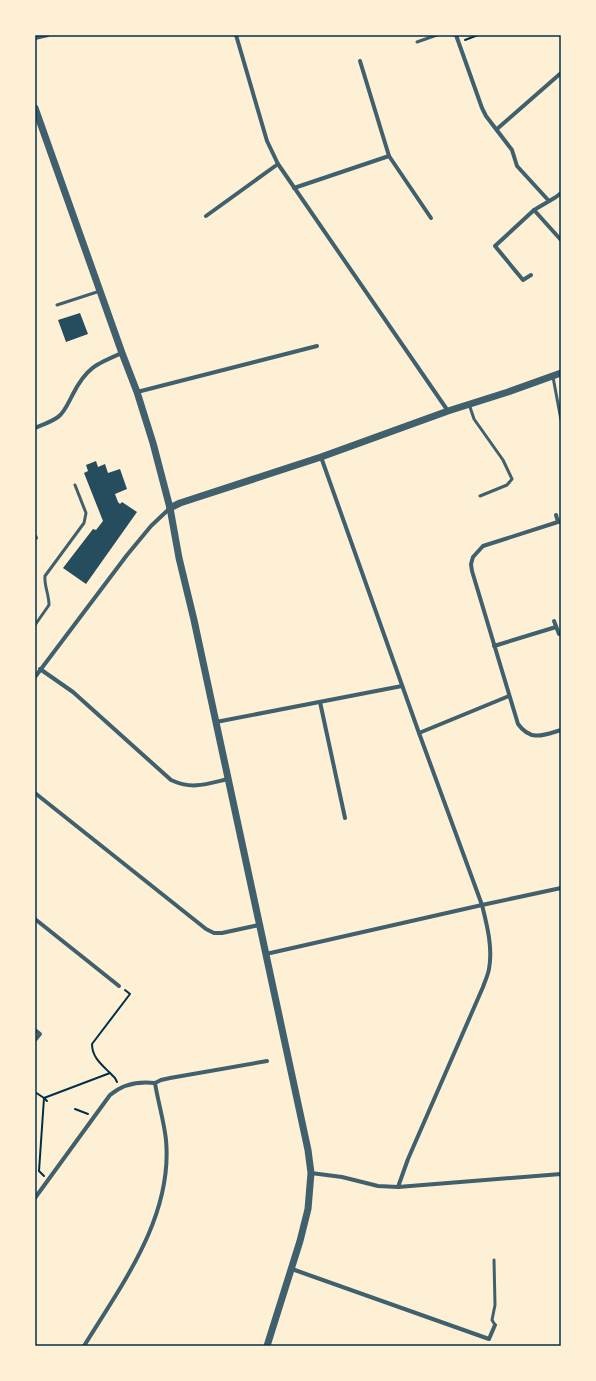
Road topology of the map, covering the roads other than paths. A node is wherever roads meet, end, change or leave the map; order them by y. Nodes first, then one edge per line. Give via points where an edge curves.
1 (48, 35) edge
2 (236, 35) edge
3 (436, 35) edge
4 (456, 35) edge
5 (35, 38) edge
6 (417, 42) dead end
7 (360, 61) dead end
8 (561, 73) edge
9 (35, 108) edge
10 (497, 129) junction
11 (389, 156) junction
12 (278, 164) junction
13 (294, 188) junction
14 (561, 193) edge
15 (549, 201) junction
16 (534, 210) junction
17 (206, 216) dead end
18 (431, 218) dead end
19 (561, 240) edge
20 (531, 275) dead end
21 (100, 291) junction
22 (57, 305) dead end
23 (317, 346) dead end
24 (122, 354) junction
25 (561, 373) edge
26 (553, 377) junction
27 (137, 392) junction
28 (469, 404) junction
29 (448, 411) junction
30 (561, 420) edge
31 (35, 428) edge
32 (321, 457) junction
33 (75, 485) dead end
34 (480, 496) dead end
35 (170, 508) junction
36 (556, 515) dead end
37 (560, 521) edge
38 (554, 621) dead end
39 (35, 625) edge
40 (556, 627) junction
41 (559, 634) dead end
42 (494, 646) junction
43 (40, 669) junction
44 (35, 677) edge
45 (402, 686) junction
46 (509, 696) junction
47 (320, 702) junction
48 (216, 722) junction
49 (561, 730) edge
50 (419, 733) junction
51 (229, 779) junction
52 (35, 793) edge
53 (346, 818) dead end
54 (561, 888) edge
55 (482, 905) junction
56 (35, 918) edge
57 (259, 925) junction
58 (266, 954) junction
59 (119, 986) road end
60 (35, 1030) edge
61 (35, 1040) edge
62 (267, 1061) dead end
63 (155, 1084) junction
64 (311, 1173) junction
65 (561, 1174) edge
66 (398, 1188) junction
67 (35, 1198) edge
68 (494, 1260) dead end
69 (292, 1269) junction
70 (495, 1325) joint
71 (84, 1346) edge
72 (267, 1346) edge

1 - 5 street
2 - 12 street via 267,142
3 - 6 lane
4 - 10 street via 482,108
7 - 11 street
8 - 10 street
9 - 21 street
10 - 15 street via 512,150 517,166
11 - 13 street
11 - 18 street
12 - 13 street
12 - 17 street
13 - 29 street
14 - 15 street
15 - 16 street
16 - 19 street
16 - 20 street via 495,246 523,280
21 - 22 lane
21 - 24 street
23 - 27 street
24 - 27 street
24 - 31 street via 99,362 79,382 58,417
25 - 26 street
26 - 28 street
26 - 30 lane
27 - 35 street via 154,443
28 - 29 street
28 - 34 lane via 474,419 503,460 512,479 508,485
29 - 32 street
32 - 35 street
32 - 45 street
33 - 39 lane via 86,513 84,522 45,576 44,583 50,605
35 - 43 street via 127,555
35 - 48 street
36 - 37 street
37 - 42 street via 483,546 473,557 472,572
38 - 40 street
40 - 41 street
40 - 42 street
42 - 46 street
43 - 44 street
43 - 51 street via 73,692 171,780 181,785 201,786
45 - 47 street
45 - 50 street
46 - 49 street via 518,724 528,735 544,735
46 - 50 street
47 - 48 street
47 - 53 street
48 - 51 street
50 - 55 street
51 - 57 street
52 - 57 street via 206,929 222,933
54 - 55 street
55 - 58 street
55 - 66 street via 488,926 489,969 408,1158
56 - 59 street
57 - 58 street
58 - 64 street
60 - 61 street via 40,1034
62 - 63 street via 170,1078
63 - 67 street via 126,1084 110,1095
63 - 71 street via 166,1140 165,1179 158,1210 146,1240
64 - 66 street
64 - 69 street via 308,1208
65 - 66 street
68 - 70 lane via 495,1305 492,1320
69 - 70 street via 489,1339
69 - 72 street

